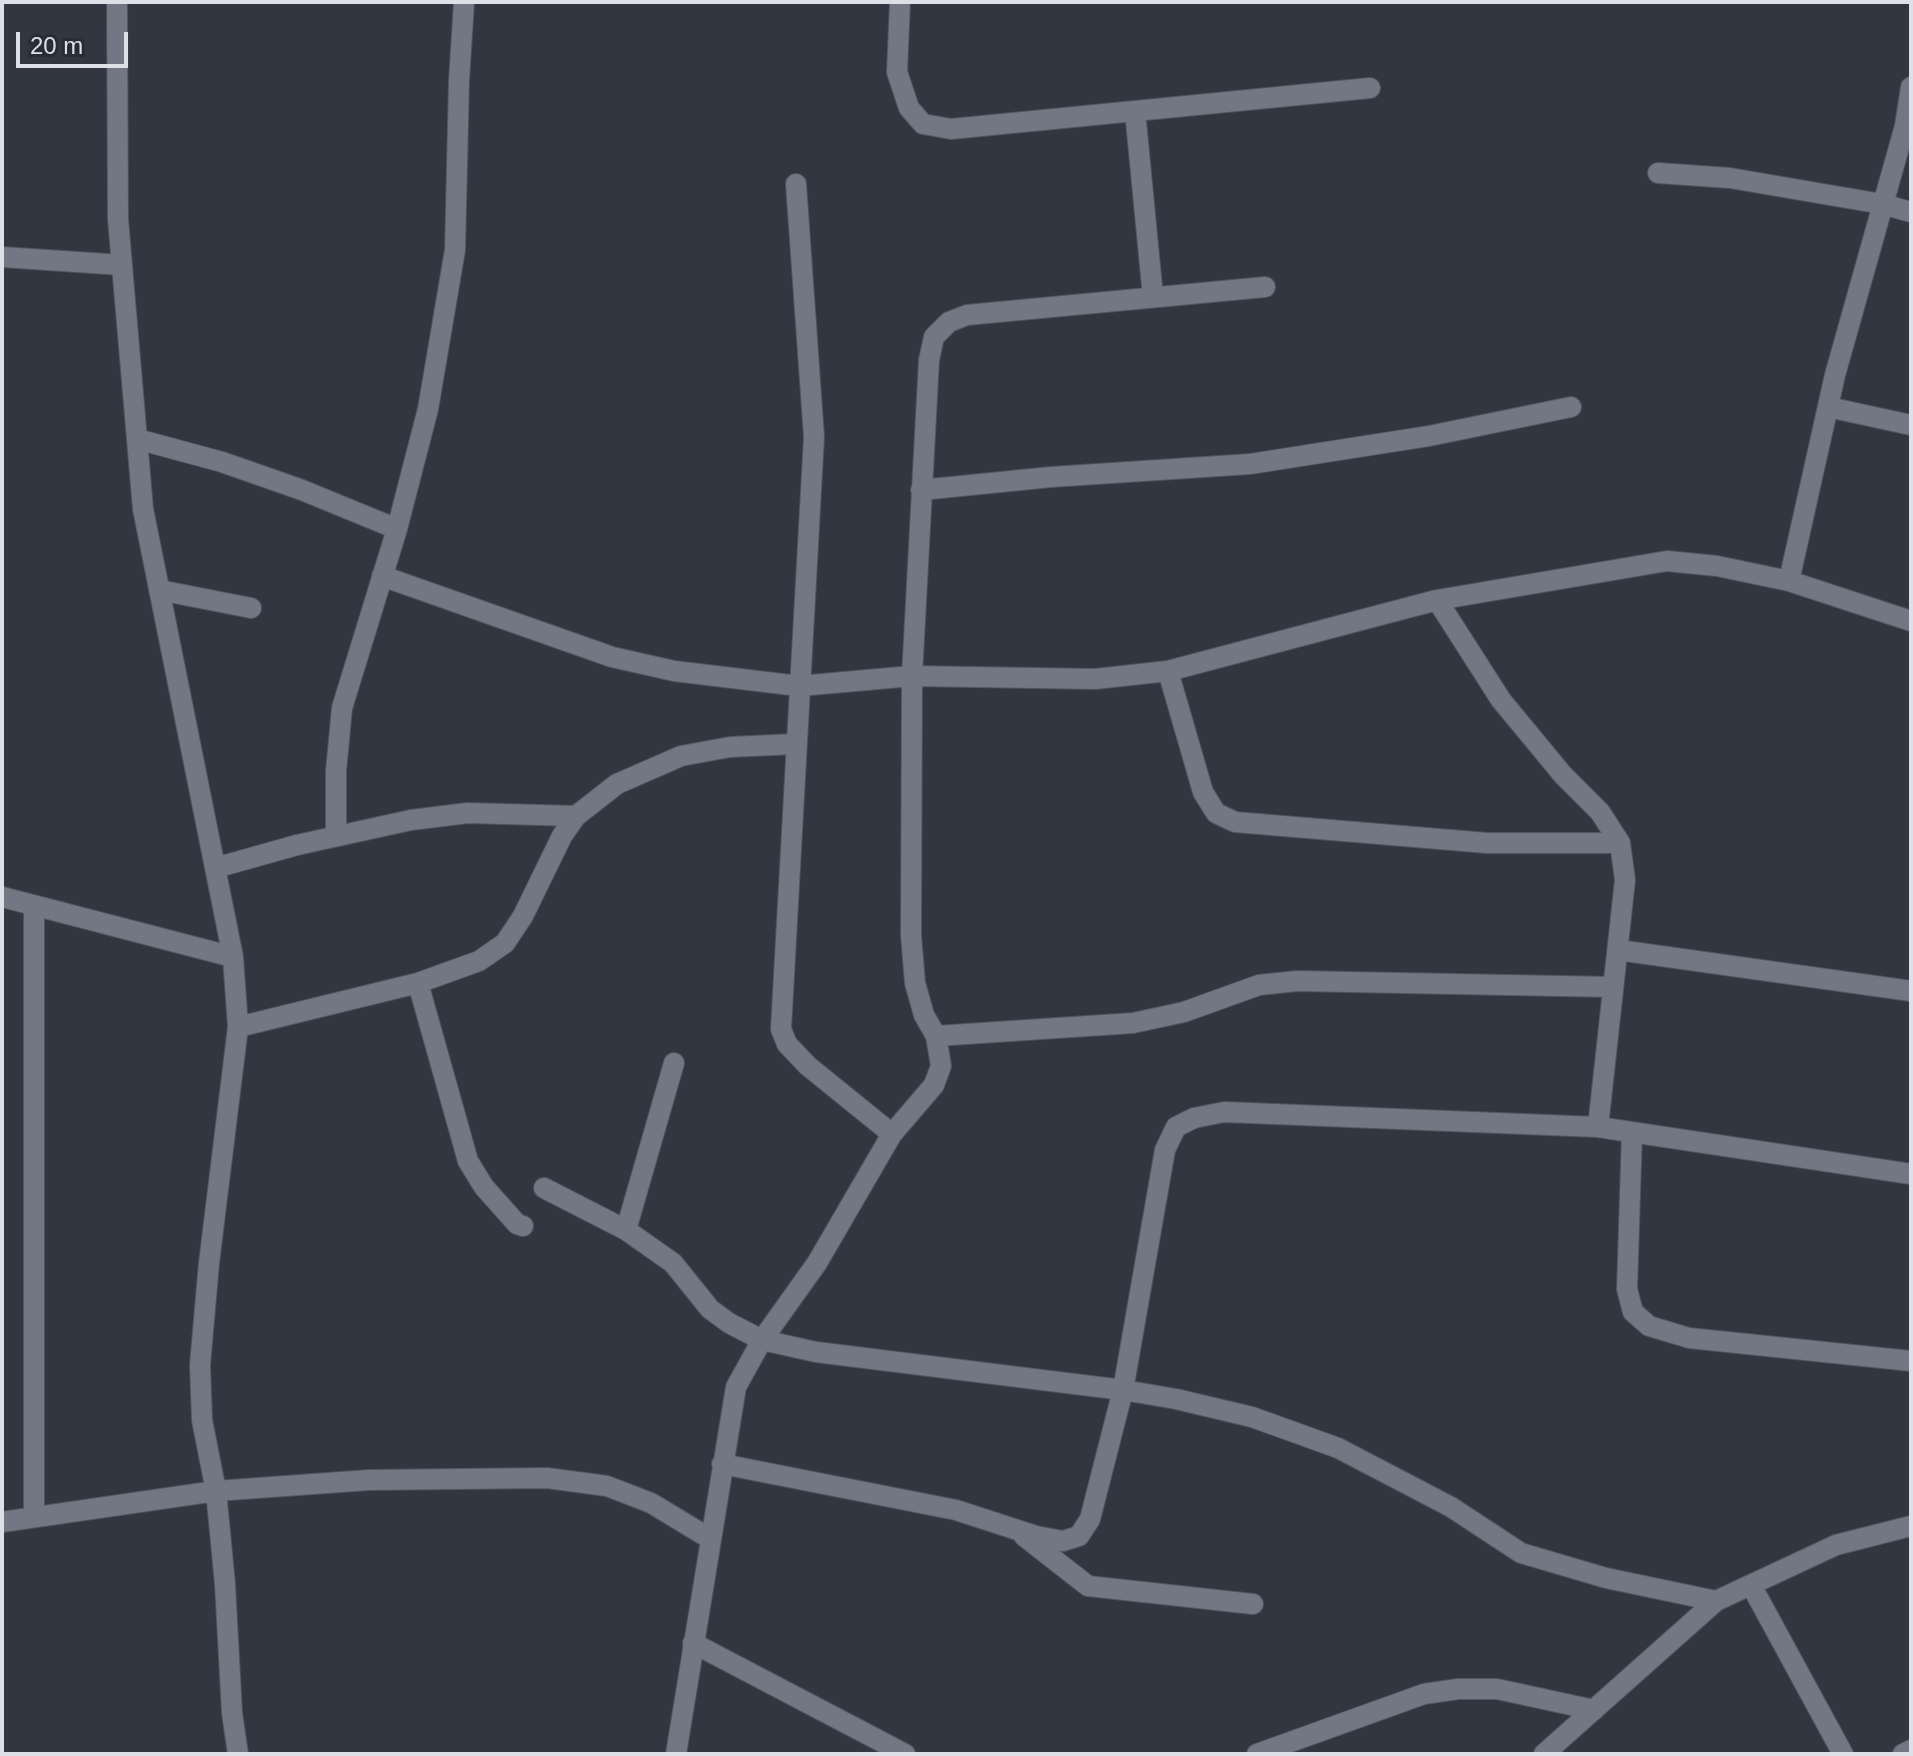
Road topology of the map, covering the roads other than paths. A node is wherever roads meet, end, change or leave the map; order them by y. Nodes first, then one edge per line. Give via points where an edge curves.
1 (117, 2) edge
2 (464, 2) edge
3 (900, 2) edge
4 (1911, 87) edge
5 (1370, 88) dead end
6 (1135, 111) junction
7 (1658, 173) dead end
8 (796, 184) dead end
9 (1882, 204) junction
10 (1911, 212) edge
11 (2, 257) edge
12 (122, 265) junction
13 (1265, 287) dead end
14 (1153, 297) junction
15 (1571, 407) dead end
16 (1828, 407) junction
17 (1911, 425) edge
18 (137, 439) junction
19 (921, 490) junction
20 (397, 529) junction
21 (382, 576) junction
22 (1789, 581) junction
23 (159, 590) junction
24 (1437, 600) junction
25 (251, 608) dead end
26 (1911, 621) edge
27 (1168, 671) junction
28 (912, 676) junction
29 (799, 686) junction
30 (795, 744) junction
31 (576, 816) junction
32 (336, 836) junction
33 (1620, 843) junction
34 (215, 868) junction
35 (2, 897) edge
36 (34, 906) junction
37 (1618, 950) junction
38 (233, 957) junction
39 (418, 983) junction
40 (1613, 987) junction
41 (1911, 991) edge
42 (238, 1027) junction
43 (936, 1036) junction
44 (674, 1063) dead end
45 (1598, 1127) junction
46 (1632, 1132) junction
47 (892, 1134) junction
48 (1911, 1174) edge
49 (544, 1188) dead end
50 (523, 1226) dead end
51 (626, 1230) junction
52 (762, 1340) junction
53 (1911, 1361) edge
54 (1123, 1390) junction
55 (722, 1464) junction
56 (216, 1491) junction
57 (34, 1517) junction
58 (2, 1522) edge
59 (1911, 1526) edge
60 (1016, 1530) junction
61 (709, 1538) junction
62 (1751, 1585) junction
63 (1716, 1601) junction
64 (1253, 1604) dead end
65 (693, 1643) junction
66 (1594, 1710) junction
67 (1911, 1750) edge
68 (238, 1754) edge
69 (676, 1754) edge
70 (905, 1754) edge
71 (1257, 1754) edge
72 (1544, 1754) edge
73 (1843, 1754) edge
74 (1903, 1754) edge

1 - 12 street
2 - 20 street via 455,250 428,409
3 - 6 street via 897,72 909,108 923,124 951,129
4 - 9 street
5 - 6 street
6 - 14 street
7 - 9 street via 1730,178
8 - 29 street via 814,437
9 - 10 street
9 - 16 street
11 - 12 street
12 - 18 street
13 - 14 street
14 - 19 street via 967,315 949,322 934,337 929,360
15 - 19 street via 1250,464
16 - 17 street
16 - 22 street
18 - 20 street via 222,462
18 - 23 street via 143,509
19 - 28 street
20 - 21 street
21 - 29 street via 612,657 674,671
21 - 32 street via 342,708
22 - 24 street via 1667,561
22 - 26 street
23 - 25 street
23 - 34 street
24 - 27 street
24 - 33 street via 1501,700 1600,812
27 - 28 street via 1095,679
27 - 33 street via 1203,792 1216,813 1235,822 1487,843
28 - 29 street
28 - 43 street via 911,935 915,983
29 - 30 street
30 - 31 street via 681,756 617,784
30 - 47 street via 781,1029 808,1066
31 - 32 street via 468,813
31 - 39 street via 505,943 479,961
32 - 34 street
33 - 37 street via 1625,880
34 - 38 street
35 - 36 street
36 - 38 street
36 - 57 street
37 - 40 street
37 - 41 street
38 - 42 street
39 - 42 street
39 - 50 street via 468,1161 484,1187
40 - 43 street via 1297,981 1259,985 1184,1012 1133,1023
40 - 45 street
42 - 56 street via 200,1365 202,1420
43 - 47 street via 941,1066 934,1085
44 - 51 street
45 - 46 street
45 - 54 street via 1224,1112 1176,1127 1165,1150
46 - 48 street
46 - 53 street via 1627,1289 1633,1312 1649,1326 1689,1338
47 - 52 street via 817,1263
49 - 51 street
51 - 52 street via 673,1263 710,1309
52 - 54 street via 816,1352
52 - 55 street via 736,1387
54 - 60 street via 1090,1519 1079,1536 1063,1541
54 - 63 street via 1252,1417 1338,1448 1451,1507 1521,1553
55 - 60 street via 956,1510
55 - 61 street
56 - 57 street
56 - 61 street via 369,1480 547,1478 607,1486 651,1503
56 - 68 street
57 - 58 street
59 - 62 street via 1836,1545
60 - 64 street via 1088,1586
61 - 65 street
62 - 63 street
62 - 73 street
63 - 66 street
65 - 69 street
65 - 70 street
66 - 71 street via 1497,1689 1458,1689 1424,1694
66 - 72 street
67 - 74 street

